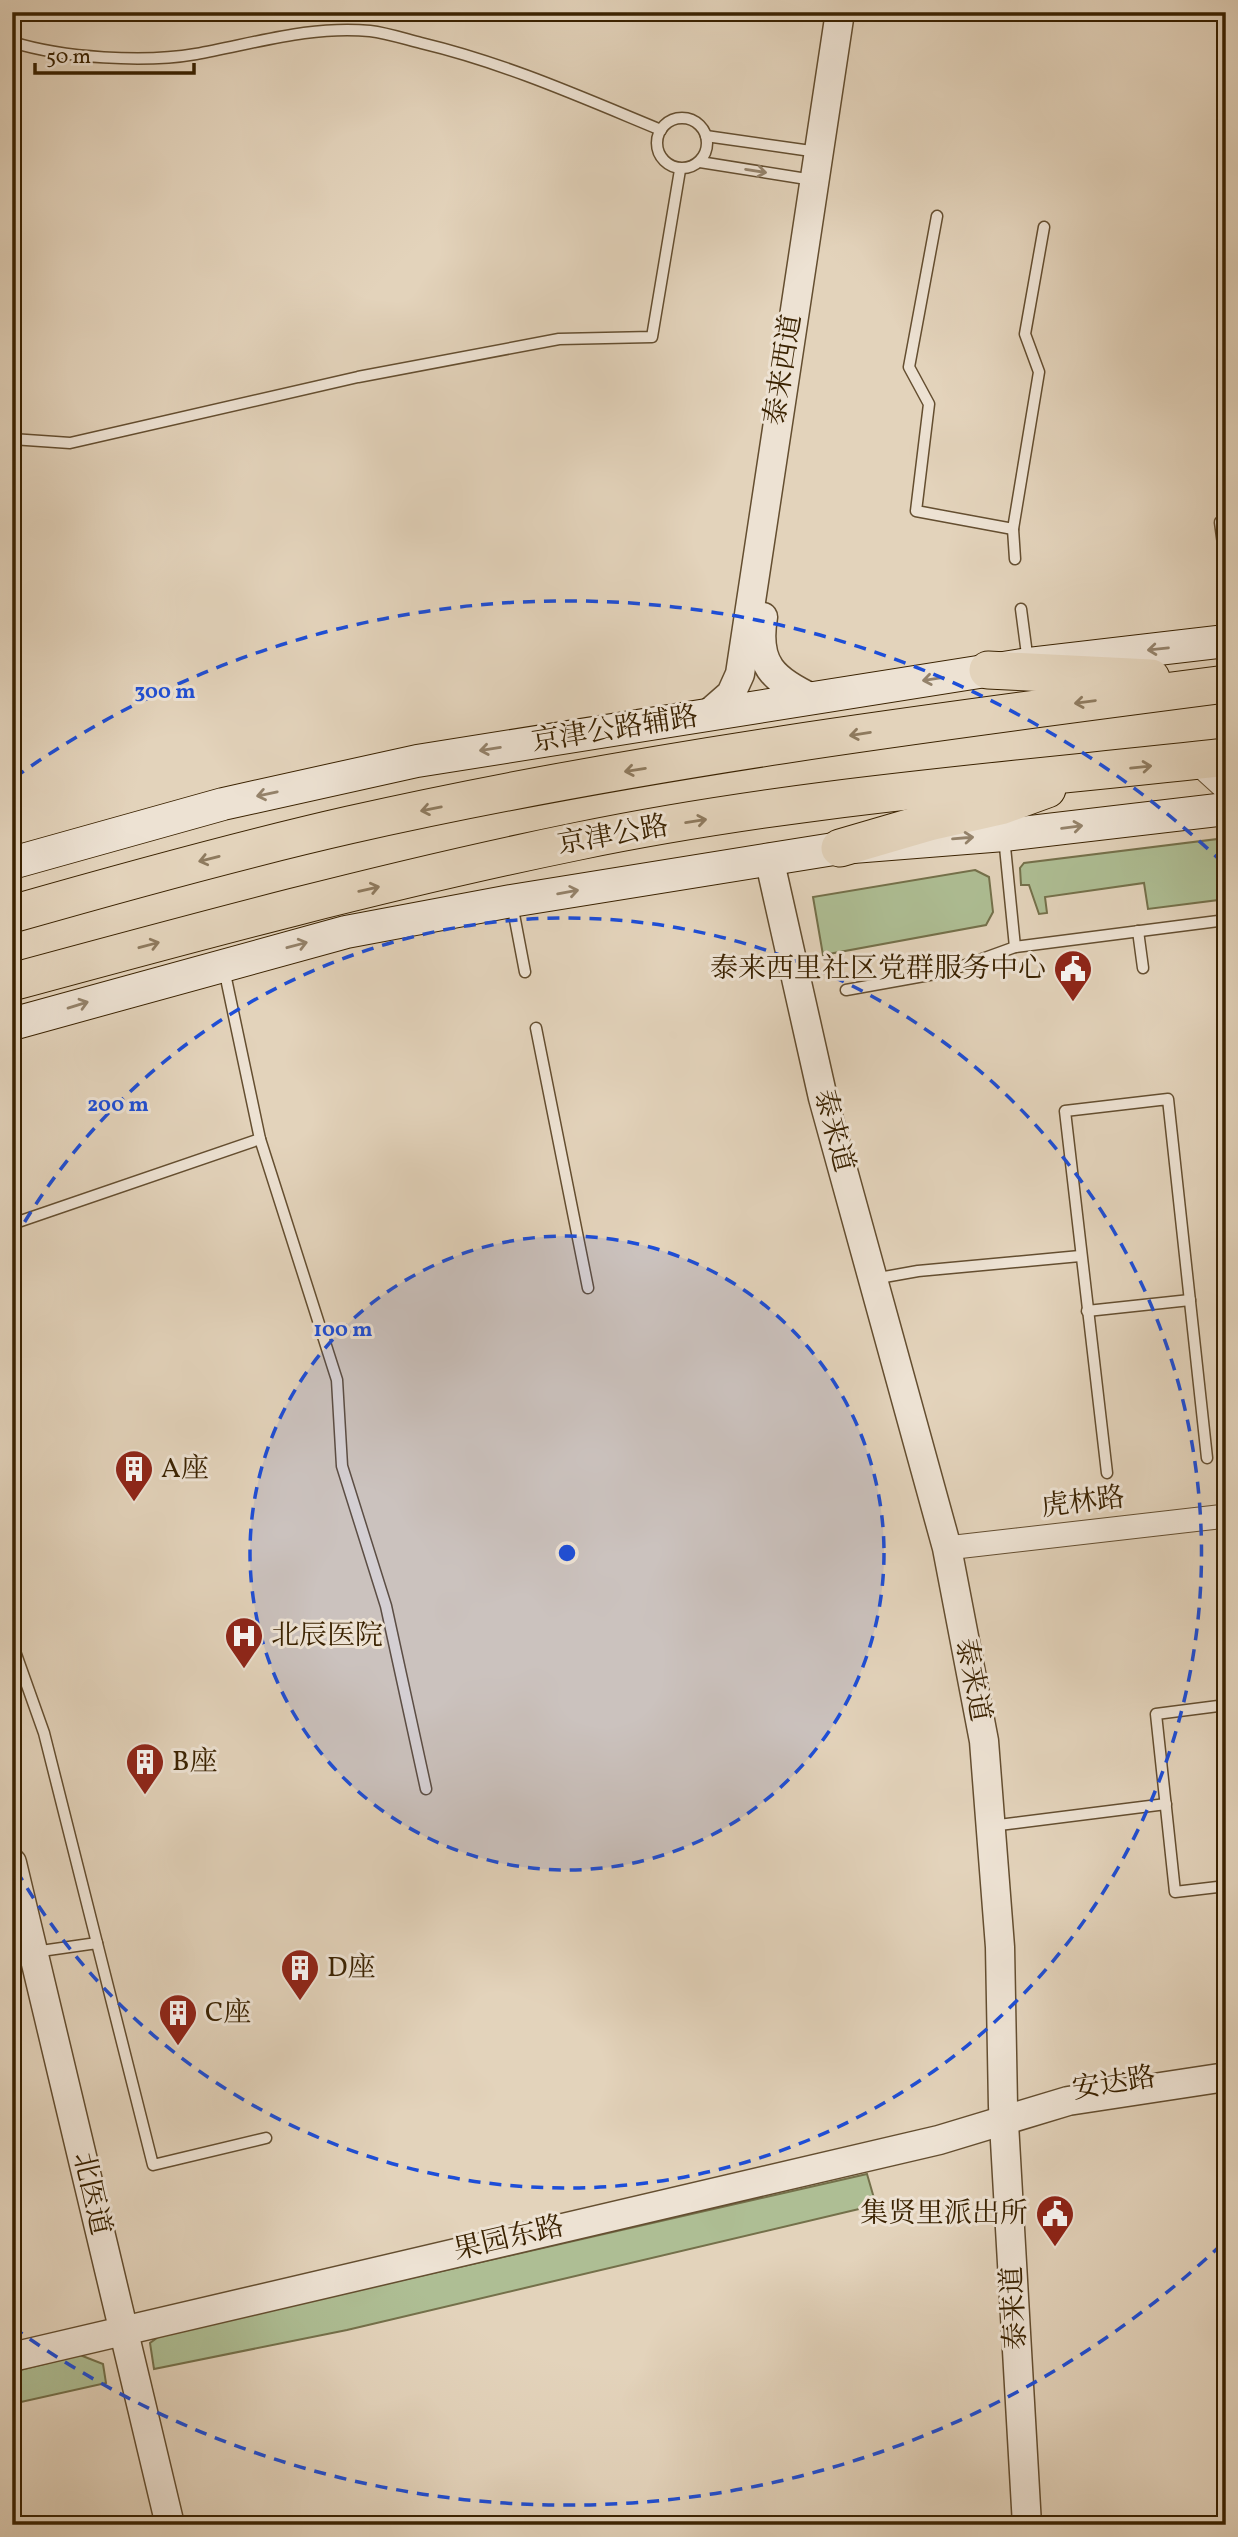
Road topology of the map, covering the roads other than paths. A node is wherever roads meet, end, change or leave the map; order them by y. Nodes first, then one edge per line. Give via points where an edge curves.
1 (840, 12) edge
2 (857, 12) edge
3 (12, 42) edge
4 (661, 130) junction
5 (706, 136) junction
6 (700, 162) junction
7 (816, 166) junction
8 (680, 170) junction
9 (937, 216) dead end
10 (1044, 227) dead end
11 (12, 439) edge
12 (1226, 521) edge
13 (1013, 529) junction
14 (1015, 559) dead end
15 (1226, 566) edge
16 (1021, 609) dead end
17 (1226, 641) edge
18 (1029, 664) junction
19 (988, 670) junction
20 (1225, 684) edge
21 (814, 699) junction
22 (707, 715) junction
23 (1226, 757) edge
24 (1184, 762) junction
25 (1104, 771) junction
26 (1226, 789) edge
27 (1226, 809) edge
28 (1004, 835) junction
29 (840, 848) junction
30 (769, 858) junction
31 (12, 863) edge
32 (512, 901) junction
33 (12, 914) edge
34 (1226, 920) edge
35 (1138, 931) junction
36 (1015, 947) junction
37 (223, 964) junction
38 (1143, 968) dead end
39 (525, 972) dead end
40 (12, 982) edge
41 (846, 990) dead end
42 (12, 1024) edge
43 (536, 1028) dead end
44 (260, 1139) junction
45 (12, 1224) edge
46 (1080, 1256) junction
47 (873, 1279) junction
48 (588, 1288) dead end
49 (1189, 1300) junction
50 (1087, 1311) junction
51 (1207, 1458) dead end
52 (1107, 1473) dead end
53 (1226, 1516) edge
54 (947, 1548) junction
55 (12, 1643) edge
56 (1226, 1705) edge
57 (426, 1789) dead end
58 (1166, 1804) junction
59 (991, 1826) junction
60 (12, 1863) edge
61 (1226, 1886) edge
62 (97, 1943) junction
63 (34, 1952) junction
64 (1226, 2067) edge
65 (1226, 2077) edge
66 (1004, 2113) junction
67 (266, 2138) dead end
68 (120, 2320) junction
69 (12, 2338) edge
70 (12, 2357) edge
71 (170, 2525) edge
72 (1027, 2525) edge

1 - 7 street, 泰来西道
2 - 21 street, 泰来西道 via 760,636 772,673 781,683
3 - 4 lane via 46,52 150,59 313,32 369,31 463,53 555,84
4 - 5 lane via 681,117 704,130
4 - 8 lane via 657,136 659,156
5 - 6 lane via 708,146
5 - 7 lane
6 -> 7 lane
6 - 8 lane
7 - 22 street, 泰来西道 via 740,674 732,694
8 - 11 lane via 652,337 559,339 358,377 69,443
9 - 13 lane via 909,367 929,404 916,511
10 - 13 lane via 1026,334 1039,372
12 - 15 lane via 1220,522
13 - 14 lane
16 - 18 lane
17 -> 18 main road, 京津公路辅路
18 - 19 main road, 京津公路辅路
19 - 20 highway
19 -> 21 main road, 京津公路辅路
20 -> 33 highway via 931,723 570,781 268,845
21 - 22 main road, 京津公路辅路
22 -> 31 main road, 京津公路辅路 via 417,761 223,804
23 - 24 highway, 京津公路
25 -> 24 highway, 京津公路
24 - 26 street via 1203,768
25 - 29 highway via 1000,806
40 -> 25 highway, 京津公路 via 269,913 581,840 820,801
28 -> 27 main road
29 -> 28 main road
28 - 36 lane
29 - 30 main road
32 -> 30 main road
30 - 47 street, 泰来道 via 823,1098
37 -> 32 main road via 346,932
32 - 39 lane
34 - 35 lane
35 - 36 lane
35 - 38 lane
36 - 41 lane via 946,972
42 -> 37 main road
37 - 44 lane
43 - 48 lane
44 - 45 lane
44 - 57 lane via 337,1380 342,1466 386,1606
46 - 47 lane
46 - 49 lane via 1065,1111 1168,1099
46 - 50 lane
47 - 54 street, 泰来道
49 - 50 lane
49 - 51 lane
50 - 52 lane
53 - 54 street, 虎林路
54 - 59 street, 泰来道 via 984,1741
55 - 62 lane via 44,1733
56 - 58 lane via 1156,1714
58 - 59 lane
58 - 61 lane via 1175,1892
59 - 66 street, 泰来道 via 1000,1947
60 - 63 street, 北医道
62 - 63 lane
62 - 67 lane via 153,2165
63 - 68 street, 北医道
64 - 66 street, 安达路 via 1066,2090
65 - 66 street, 安达路
66 - 68 street, 果园东路
66 - 72 street, 泰来道
68 - 69 street, 果园东路
68 - 70 street, 果园东路
68 - 71 street, 北医道

